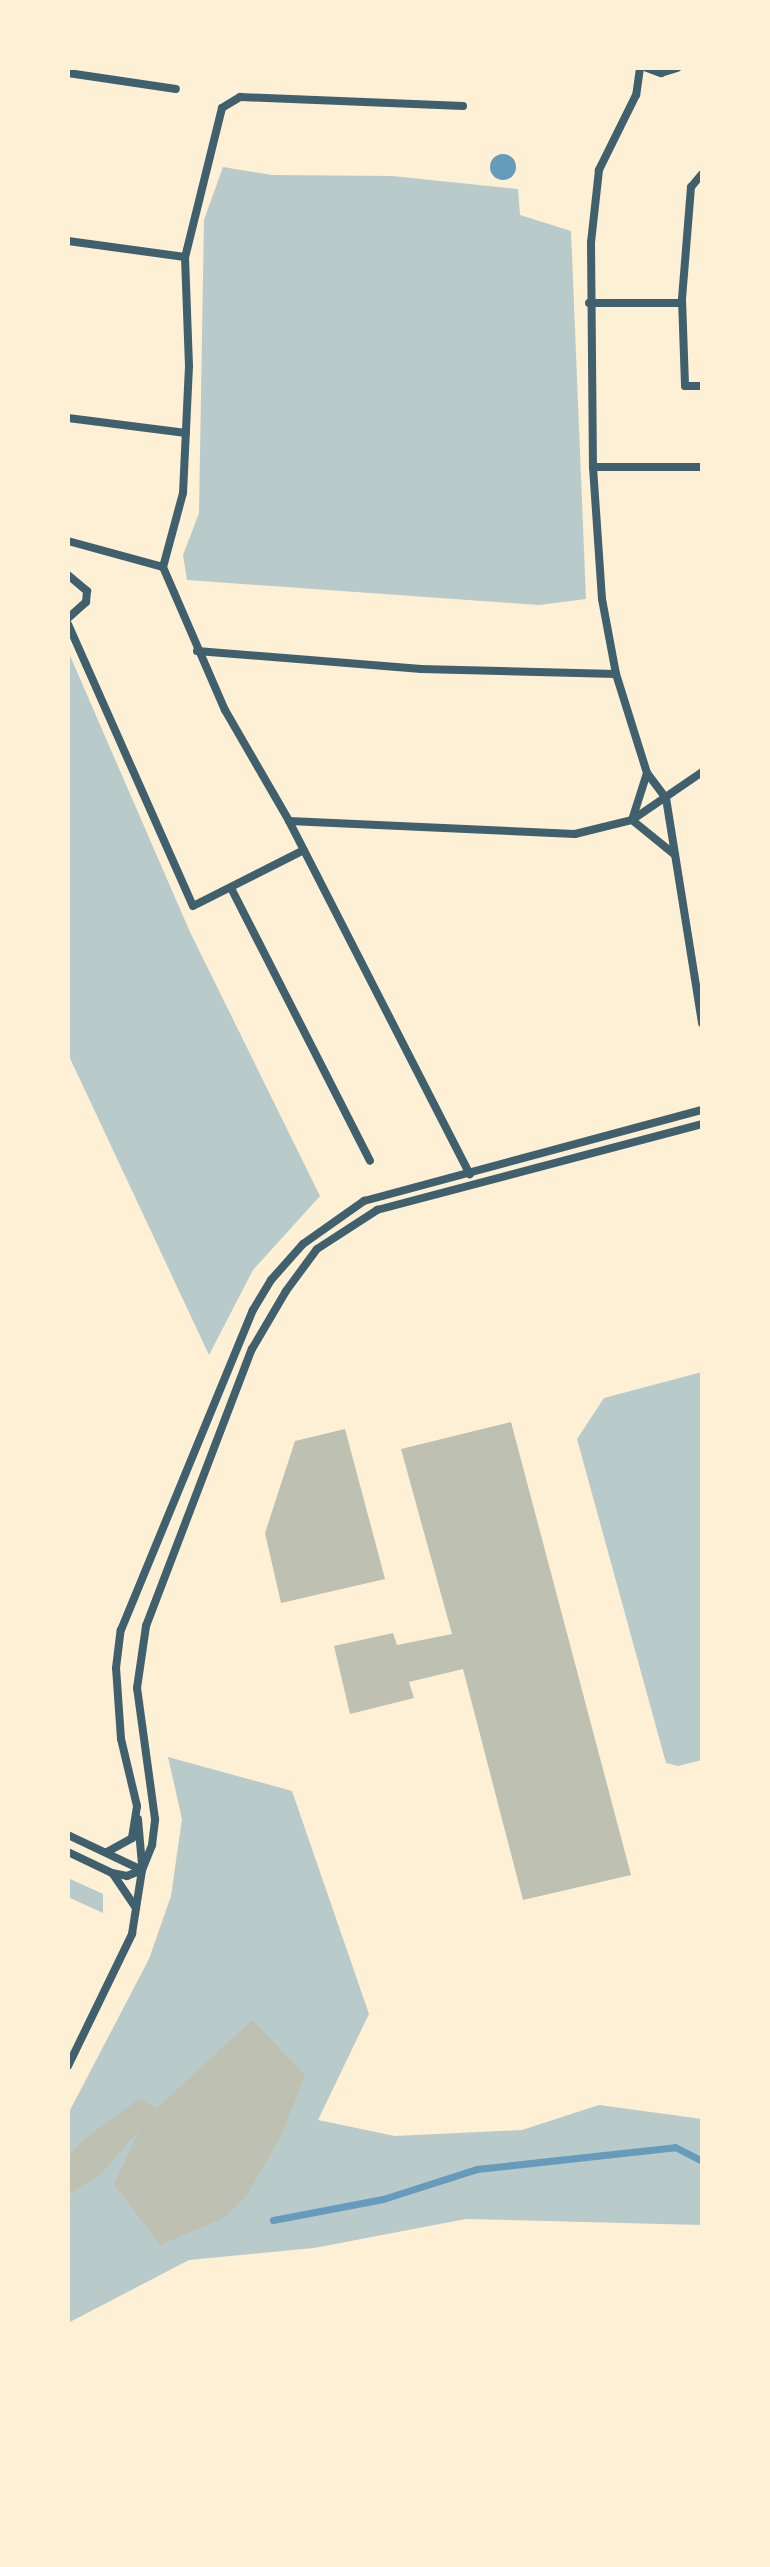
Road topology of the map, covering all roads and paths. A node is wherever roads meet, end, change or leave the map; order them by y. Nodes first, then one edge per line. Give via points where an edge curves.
1 (640, 68) edge
2 (647, 68) edge
3 (677, 68) edge
4 (68, 73) edge
5 (176, 89) dead end
6 (463, 106) dead end
7 (702, 174) edge
8 (68, 241) edge
9 (185, 257) junction
10 (589, 303) junction
11 (682, 303) junction
12 (702, 386) edge
13 (68, 418) edge
14 (186, 433) junction
15 (593, 467) junction
16 (702, 467) edge
17 (68, 541) edge
18 (163, 567) junction
19 (68, 575) edge
20 (68, 618) edge
21 (68, 624) edge
22 (197, 651) junction
23 (616, 674) junction
24 (702, 772) edge
25 (647, 773) junction
26 (666, 798) junction
27 (632, 820) junction
28 (289, 821) junction
29 (304, 850) junction
30 (675, 855) junction
31 (231, 888) junction
32 (702, 1023) edge
33 (702, 1110) edge
34 (702, 1124) edge
35 (370, 1161) dead end
36 (470, 1174) junction
37 (137, 1806) junction
38 (68, 1835) edge
39 (68, 1852) edge
40 (107, 1852) junction
41 (142, 1870) junction
42 (112, 1873) junction
43 (136, 1909) junction
44 (68, 2066) edge

1 - 10 street via 636,95 599,170
2 - 3 street via 661,73
4 - 5 street
6 - 9 street via 240,97 230,101 215,119
7 - 11 street via 691,187
8 - 9 street
9 - 14 street
10 - 11 street
10 - 15 street
11 - 12 street via 685,386
13 - 14 street
14 - 18 street via 183,493
15 - 16 street
15 - 23 street via 602,599
17 - 18 street
18 - 22 street
19 - 20 street via 87,591 86,602
21 - 31 street via 193,906
22 - 23 street via 421,669
22 - 28 street
23 - 25 street
24 - 26 street
25 - 26 street
25 - 27 street
26 - 27 street
26 - 30 street
27 - 28 street via 575,834 504,835
27 - 30 street
28 - 29 street
29 - 31 street
29 - 36 street
30 - 32 street
31 - 35 street
33 - 36 street
34 - 41 street via 377,1210 317,1249 252,1349 146,1626 138,1658 138,1712 155,1819
36 - 37 street via 364,1201 338,1216 303,1244 253,1310 121,1630 118,1712
37 - 40 street via 132,1838
37 - 41 street
38 - 40 street
39 - 42 street
40 - 41 street
41 - 42 street via 127,1876
41 - 43 street
42 - 43 street via 129,1890
43 - 44 street via 132,1934

